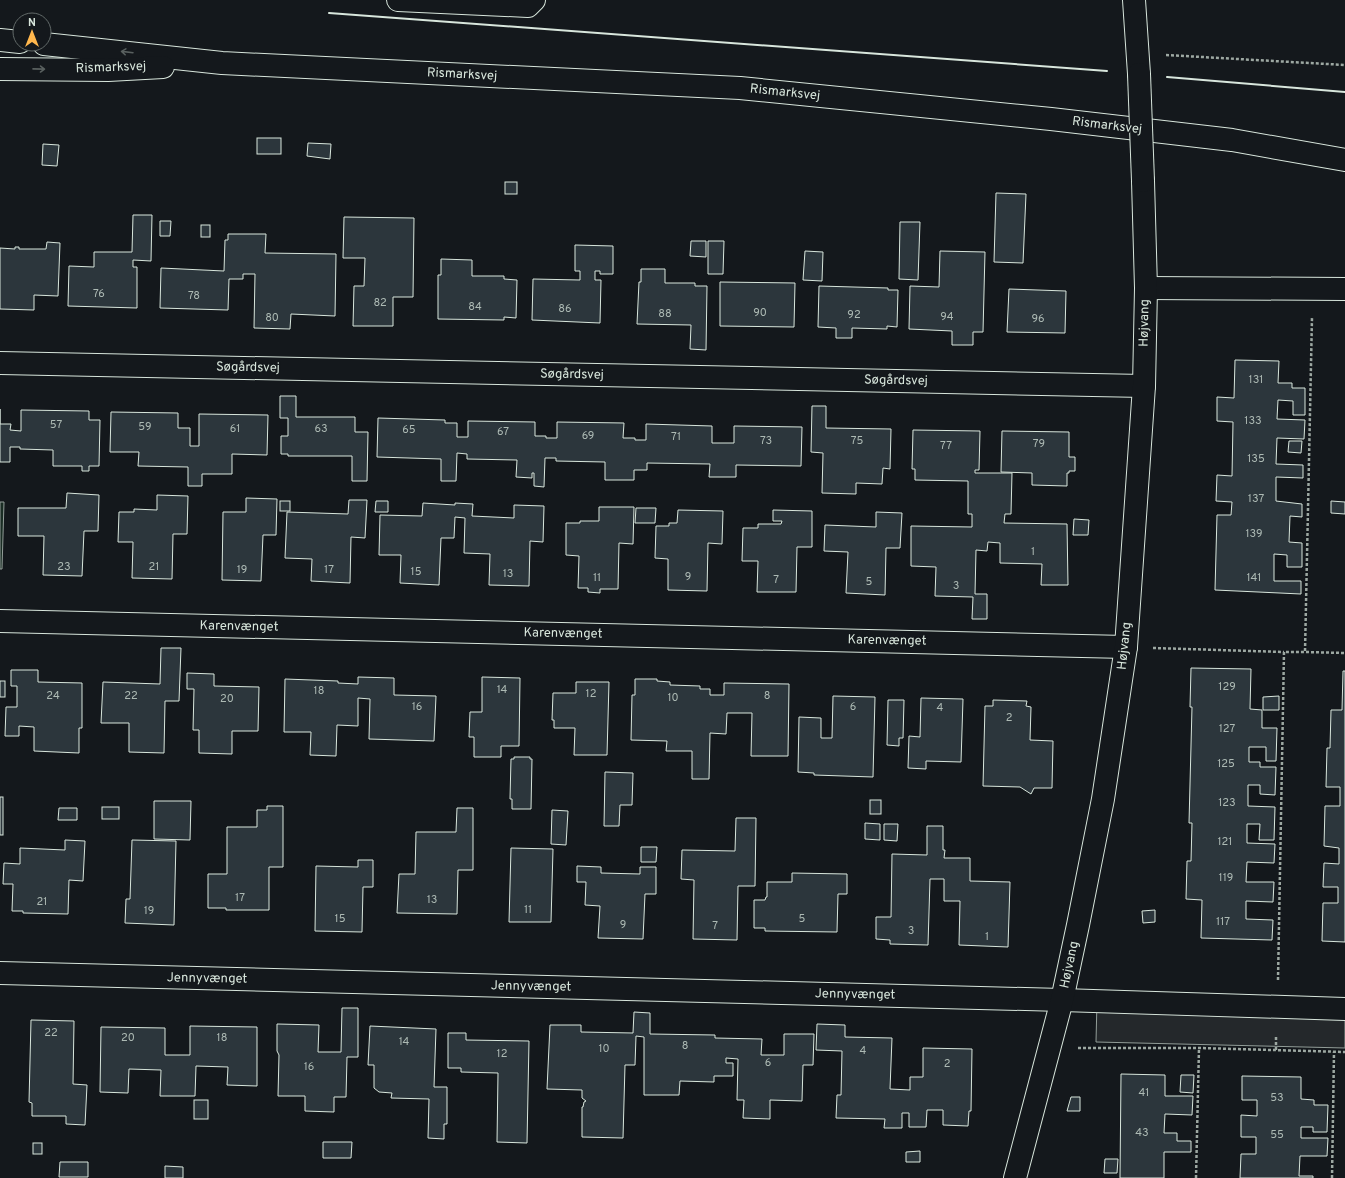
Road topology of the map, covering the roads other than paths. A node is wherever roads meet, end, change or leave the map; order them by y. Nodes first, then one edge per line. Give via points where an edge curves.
1 (398, 0) edge
2 (534, 0) edge
3 (1134, 0) edge
4 (0, 40) edge
5 (12, 41) edge
6 (52, 45) edge
7 (222, 63) junction
8 (0, 68) edge
9 (1345, 160) edge
10 (1146, 288) junction
11 (1345, 289) edge
12 (0, 363) edge
13 (1144, 386) junction
14 (0, 621) edge
15 (1126, 647) junction
16 (0, 974) edge
17 (1062, 1000) junction
18 (1345, 1009) edge
19 (1015, 1178) edge

1 - 2 street via 528,6
3 - 10 street, Højvang, bridge
4 - 5 street
7 -> 6 street, Rismarksvej
8 -> 7 street, Rismarksvej via 108,70
7 - 9 street, Rismarksvej via 740,88 1051,119 1217,139
10 - 11 street, Højvang
10 - 13 street, Højvang
12 - 13 street, Søgårdsvej
13 - 15 street, Højvang
14 - 15 street, Karenvænget
15 - 17 street, Højvang via 1103,799
16 - 17 street, Jennyvænget
17 - 18 street, Højvang
17 - 19 street, Højvang

